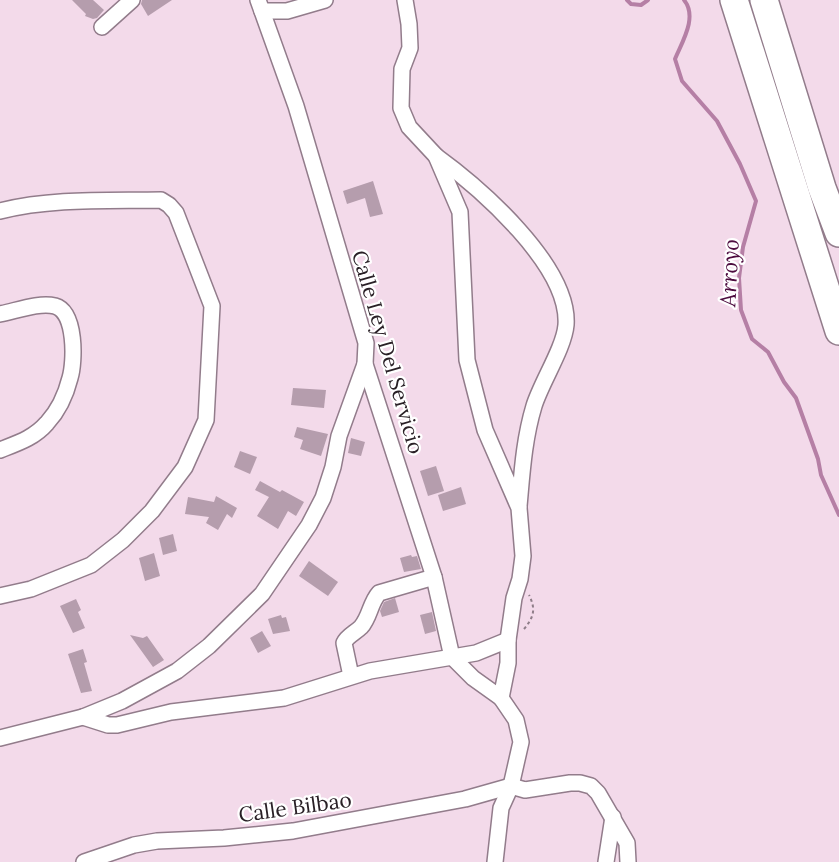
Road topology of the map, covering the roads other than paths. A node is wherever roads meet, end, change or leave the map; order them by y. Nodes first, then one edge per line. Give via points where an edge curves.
1 (132, 0) edge
2 (325, 0) edge
3 (405, 0) edge
4 (734, 0) edge
5 (764, 0) edge
6 (260, 5) edge
7 (102, 27) dead end
8 (436, 156) junction
9 (0, 211) edge
10 (839, 234) edge
11 (0, 314) edge
12 (839, 331) edge
13 (365, 364) junction
14 (0, 450) edge
15 (519, 508) junction
16 (434, 577) junction
17 (0, 596) edge
18 (508, 640) junction
19 (452, 657) junction
20 (351, 676) junction
21 (501, 698) junction
22 (83, 717) junction
23 (0, 738) edge
24 (511, 786) junction
25 (613, 817) junction
26 (84, 862) edge
27 (495, 862) edge
28 (606, 862) edge
29 (628, 862) edge

1 - 7 street
2 - 6 street via 287,11
3 - 8 street via 410,48 402,69 400,108 409,127
4 - 12 highway
5 - 10 highway
6 - 13 street, Calle Ley Del Servicio via 296,105 366,344
8 - 15 street via 460,212 467,360 475,394 485,430
8 - 15 street via 468,179 528,240 556,283 564,306 566,326 534,405 526,439
9 - 17 street via 27,204 161,200 176,213 212,306 206,420 185,466 152,511 91,565 32,590
11 - 14 street via 56,306 69,320 73,340 71,376 63,401 48,423 31,438
13 - 16 street, Calle Ley Del Servicio
13 - 22 street via 342,426 323,498 262,594 177,671
15 - 18 street via 523,556
16 - 19 street, Calle Ley Del Servicio
16 - 20 street via 379,593 363,626 344,643
18 - 19 street via 476,653
18 - 21 street
19 - 20 street
19 - 21 street
20 - 22 street via 284,698 171,712 117,725
21 - 24 street via 516,720 521,742
22 - 23 street
24 - 25 street, Calle Bilbao via 525,790 580,783 591,786
24 - 26 street, Calle Bilbao via 465,799 293,831 134,845
24 - 27 street via 501,808
25 - 28 street
25 - 29 street via 627,843

